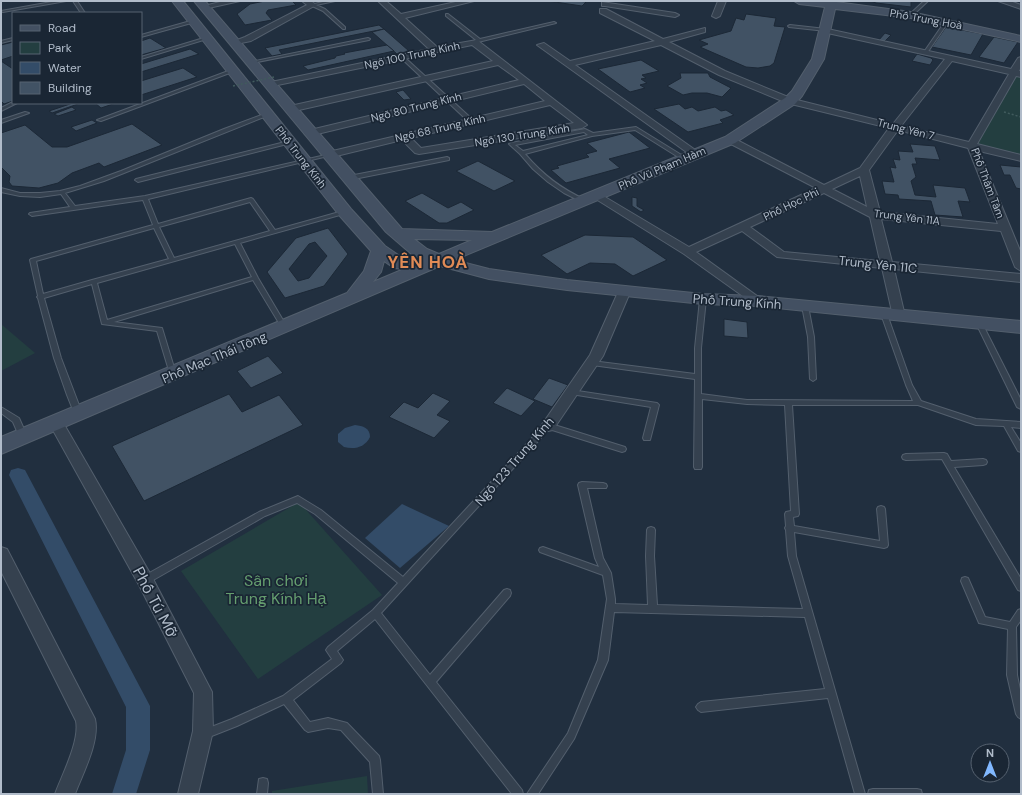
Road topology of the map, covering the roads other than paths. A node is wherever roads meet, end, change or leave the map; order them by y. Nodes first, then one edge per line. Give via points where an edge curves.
1 (64, 1) edge
2 (75, 1) edge
3 (177, 1) edge
4 (236, 1) edge
5 (333, 1) edge
6 (382, 1) edge
7 (470, 1) edge
8 (608, 1) edge
9 (722, 1) edge
10 (799, 1) edge
11 (926, 1) edge
12 (1002, 1) edge
13 (309, 3) edge
14 (830, 3) edge
15 (201, 4) edge
16 (1021, 6) edge
17 (2, 10) edge
18 (603, 11) dead end
19 (82, 12) edge
20 (911, 14) junction
21 (12, 15) edge
22 (447, 15) dead end
23 (675, 15) dead end
24 (716, 16) dead end
25 (400, 17) junction
26 (194, 20) junction
27 (947, 21) junction
28 (554, 23) dead end
29 (790, 26) dead end
30 (344, 28) dead end
31 (702, 30) dead end
32 (826, 30) junction
33 (142, 36) edge
34 (208, 38) junction
35 (12, 39) edge
36 (368, 39) dead end
37 (1021, 39) edge
38 (476, 41) junction
39 (1, 42) edge
40 (236, 42) junction
41 (662, 42) junction
42 (540, 45) dead end
43 (435, 50) junction
44 (926, 52) junction
45 (401, 56) junction
46 (142, 58) edge
47 (950, 58) junction
48 (1021, 60) edge
49 (252, 62) junction
50 (498, 62) junction
51 (569, 64) junction
52 (233, 71) junction
53 (1017, 73) edge
54 (425, 78) junction
55 (273, 81) junction
56 (523, 82) junction
57 (448, 99) junction
58 (790, 101) junction
59 (552, 102) junction
60 (13, 104) edge
61 (290, 109) junction
62 (1, 110) edge
63 (27, 113) dead end
64 (267, 114) junction
65 (99, 120) dead end
66 (470, 121) junction
67 (1, 122) edge
68 (896, 126) junction
69 (583, 128) junction
70 (309, 133) junction
71 (592, 135) junction
72 (404, 137) junction
73 (549, 138) junction
74 (730, 140) junction
75 (289, 142) junction
76 (558, 145) junction
77 (972, 145) junction
78 (522, 153) junction
79 (328, 154) junction
80 (690, 157) junction
81 (1021, 158) edge
82 (447, 159) dead end
83 (304, 161) junction
84 (864, 170) junction
85 (349, 178) junction
86 (138, 180) dead end
87 (822, 189) junction
88 (1, 190) edge
89 (62, 192) junction
90 (145, 198) junction
91 (590, 198) junction
92 (74, 208) junction
93 (345, 212) junction
94 (32, 214) dead end
95 (875, 215) junction
96 (156, 226) junction
97 (743, 227) junction
98 (1005, 228) junction
99 (273, 231) junction
100 (398, 234) junction
101 (496, 236) junction
102 (237, 243) junction
103 (379, 250) junction
104 (688, 252) junction
105 (172, 259) junction
106 (439, 264) junction
107 (887, 265) junction
108 (1021, 267) edge
109 (484, 273) junction
110 (255, 278) junction
111 (1021, 278) edge
112 (94, 281) junction
113 (624, 290) junction
114 (355, 296) junction
115 (40, 297) junction
116 (703, 299) junction
117 (758, 301) junction
118 (805, 306) junction
119 (892, 315) junction
120 (104, 323) junction
121 (979, 323) junction
122 (284, 327) junction
123 (1021, 327) edge
124 (592, 363) junction
125 (173, 374) junction
126 (698, 377) junction
127 (813, 379) dead end
128 (571, 392) junction
129 (698, 396) junction
130 (788, 403) junction
131 (918, 403) junction
132 (1021, 406) edge
133 (1, 410) edge
134 (78, 413) junction
135 (56, 423) junction
136 (1006, 424) junction
137 (1021, 425) edge
138 (548, 426) junction
139 (23, 436) junction
140 (647, 438) dead end
141 (1, 446) edge
142 (622, 449) dead end
143 (1021, 449) edge
144 (906, 457) dead end
145 (983, 462) dead end
146 (950, 464) junction
147 (698, 467) dead end
148 (602, 486) dead end
149 (881, 509) dead end
150 (789, 528) junction
151 (651, 530) dead end
152 (543, 550) dead end
153 (1, 554) edge
154 (607, 573) junction
155 (145, 580) junction
156 (965, 581) dead end
157 (403, 582) junction
158 (1021, 588) edge
159 (507, 593) dead end
160 (610, 608) junction
161 (653, 609) junction
162 (808, 612) junction
163 (376, 613) junction
164 (1021, 613) edge
165 (1012, 626) junction
166 (431, 681) junction
167 (830, 693) junction
168 (286, 699) junction
169 (701, 707) dead end
170 (1021, 714) edge
171 (204, 734) junction
172 (263, 783) dead end
173 (65, 794) edge
174 (188, 794) edge
175 (262, 794) edge
176 (378, 794) edge
177 (518, 794) edge
178 (532, 794) edge
179 (860, 794) edge
180 (873, 794) edge
181 (917, 794) edge

1 - 17 lane
2 - 19 lane
3 - 26 main road, Phố Trung Kính
4 - 15 street
5 - 13 lane
6 - 25 street
7 - 25 street
8 - 23 street via 605,4
9 - 24 street
10 - 14 main road, Phố Trung Hoà
11 - 20 lane
12 - 16 street
13 - 30 lane via 324,10
13 - 40 street via 248,39
14 - 20 main road, Phố Trung Hoà
14 - 32 main road, Phố Vũ Phạm Hàm
15 - 40 main road, Phố Trung Kính
17 - 21 lane
18 - 41 street, Trung Yên 7
20 - 27 main road, Phố Trung Hoà
22 - 38 lane
25 - 43 street
26 - 33 lane
26 - 34 main road, Phố Trung Kính
27 - 37 main road, Phố Trung Hoà
27 - 44 lane
28 - 38 lane, Ngõ 100 Trung Kính
29 - 32 lane
31 - 41 street
32 - 44 street
32 - 58 main road, Phố Vũ Phạm Hàm via 813,71
34 - 46 lane
34 - 52 main road, Phố Trung Kính
35 - 39 lane
36 - 49 lane
38 - 43 street, Ngõ 100 Trung Kính
38 - 50 street, Ngõ 130 Trung Kính
40 - 49 main road, Phố Trung Kính
41 - 51 street
41 - 58 street, Trung Yên 7 via 722,74
42 - 51 street
43 - 45 street, Ngõ 100 Trung Kính
44 - 47 street
45 - 54 lane
45 - 55 street, Ngõ 100 Trung Kính
47 - 53 street
47 - 68 street, Phố Học Phi
48 - 53 street, Phố Thâm Tâm
49 - 55 main road, Phố Trung Kính
50 - 54 street
50 - 56 street, Ngõ 130 Trung Kính
51 - 80 street
52 - 64 main road, Phố Trung Kính
52 - 65 lane
53 - 77 street, Phố Thâm Tâm via 992,109
54 - 57 lane
54 - 61 street
55 - 61 main road, Phố Trung Kính
56 - 57 street, Ngõ 80 Trung Kính
56 - 59 street, Ngõ 130 Trung Kính
57 - 66 lane
57 - 70 street, Ngõ 80 Trung Kính
58 - 68 street, Trung Yên 7
58 - 74 main road, Phố Vũ Phạm Hàm
59 - 66 street, Ngõ 68 Trung Kính
59 - 69 street, Ngõ 130 Trung Kính
60 - 62 lane
61 - 70 main road, Phố Trung Kính
63 - 67 lane
64 - 75 main road, Phố Trung Kính
64 - 89 lane via 120,173
66 - 72 street, Ngõ 68 Trung Kính
68 - 77 street, Trung Yên 7
68 - 84 street, Phố Học Phi
69 - 71 lane
69 - 72 street, Ngõ 130 Trung Kính via 419,151
69 - 73 lane
70 - 79 main road, Phố Trung Kính
71 - 76 lane
71 - 80 lane via 636,128
72 - 79 street, Ngõ 68 Trung Kính
73 - 76 lane
73 - 78 lane via 511,144
74 - 80 main road, Phố Vũ Phạm Hàm
74 - 87 street, Trung Yên 11A
75 - 83 main road, Phố Trung Kính
75 - 86 lane
76 - 78 lane
77 - 81 street, Trung Yên 7
77 - 98 street, Phố Thâm Tâm
78 - 91 lane via 545,179 569,196
79 - 83 lane
79 - 85 main road, Phố Trung Kính
80 - 91 main road, Phố Vũ Phạm Hàm
82 - 85 lane
83 - 90 lane
83 - 93 main road, Phố Trung Kính
84 - 87 street, Phố Học Phi
84 - 95 street
85 - 100 main road, Phố Trung Kính
87 - 95 street, Trung Yên 11A
87 - 97 street, Phố Học Phi
88 - 89 lane via 23,194
89 - 92 lane
90 - 92 lane
90 - 96 lane
91 - 101 main road, Phố Vũ Phạm Hàm
91 - 104 street
92 - 94 lane
93 - 99 lane
93 - 103 main road, Phố Trung Kính
95 - 98 street, Trung Yên 11A
95 - 107 street
96 - 99 lane via 252,200
96 - 105 lane
96 - 115 lane via 33,260
97 - 104 street, Phố Học Phi
97 - 107 street, Trung Yên 11C via 781,255
98 - 108 street, Phố Thâm Tâm
99 - 102 lane
100 - 101 main road
100 - 106 main road, Phố Trung Kính
101 - 106 main road, Phố Vũ Phạm Hàm
101 - 109 main road via 488,246 481,264
102 - 105 lane
102 - 110 lane
103 - 106 main road, Phố Trung Kính via 400,264
103 - 114 main road via 372,272
104 - 117 street
105 - 112 lane
106 - 109 main road, Phố Trung Kính
106 - 114 main road, Phố Mạc Thái Tông
107 - 111 street, Trung Yên 11C
107 - 119 street
109 - 113 main road, Phố Trung Kính
110 - 120 lane
110 - 122 lane
112 - 115 lane
112 - 120 lane
113 - 116 main road, Phố Trung Kính
113 - 124 street, Ngõ 123 Trung Kính
114 - 122 main road, Phố Mạc Thái Tông
115 - 134 lane
116 - 117 main road, Phố Trung Kính
116 - 126 lane
117 - 118 main road, Phố Trung Kính
118 - 119 main road, Phố Trung Kính
118 - 127 lane via 811,337
119 - 121 main road, Phố Trung Kính
119 - 131 lane via 909,385
120 - 125 lane via 160,329
121 - 123 main road, Phố Trung Kính
121 - 132 lane
122 - 125 main road, Phố Mạc Thái Tông
124 - 126 lane
124 - 128 street, Ngõ 123 Trung Kính
125 - 134 main road, Phố Mạc Thái Tông
126 - 129 lane
128 - 138 street, Ngõ 123 Trung Kính
128 - 140 lane via 655,405
129 - 130 lane via 747,402
129 - 147 lane
130 - 131 lane
130 - 150 lane via 795,514 789,514
131 - 136 lane via 976,422
133 - 139 lane via 16,420
134 - 135 main road, Phố Mạc Thái Tông
135 - 139 main road, Phố Mạc Thái Tông
135 - 155 street, Phố Tú Mỡ
136 - 137 lane
136 - 143 lane
138 - 142 lane
138 - 157 lane, Ngõ 123 Trung Kính
139 - 141 main road, Phố Mạc Thái Tông
144 - 146 lane via 944,456
145 - 146 lane
146 - 158 lane
148 - 154 lane via 582,485 599,558
149 - 150 lane via 884,545
150 - 162 lane via 792,556
151 - 161 lane
152 - 154 lane
153 - 173 street via 85,719 84,742
154 - 160 lane
155 - 157 lane via 262,514 298,499 318,512
155 - 171 street, Phố Tú Mỡ via 203,692 206,711
156 - 165 lane via 982,620
157 - 163 lane, Ngõ 123 Trung Kính
159 - 166 lane
160 - 161 lane
160 - 178 lane via 603,660 578,721 571,736
161 - 162 lane
162 - 167 lane
163 - 166 lane
163 - 168 lane, Ngõ 123 Trung Kính via 331,650 338,660
164 - 165 lane
165 - 170 lane via 1012,675
166 - 177 lane
167 - 169 lane
167 - 179 lane
168 - 171 lane, Ngõ 123 Trung Kính via 234,724
168 - 176 lane via 308,727 328,724 344,726 375,760
171 - 174 street, Phố Tú Mỡ
172 - 175 lane
180 - 181 lane

